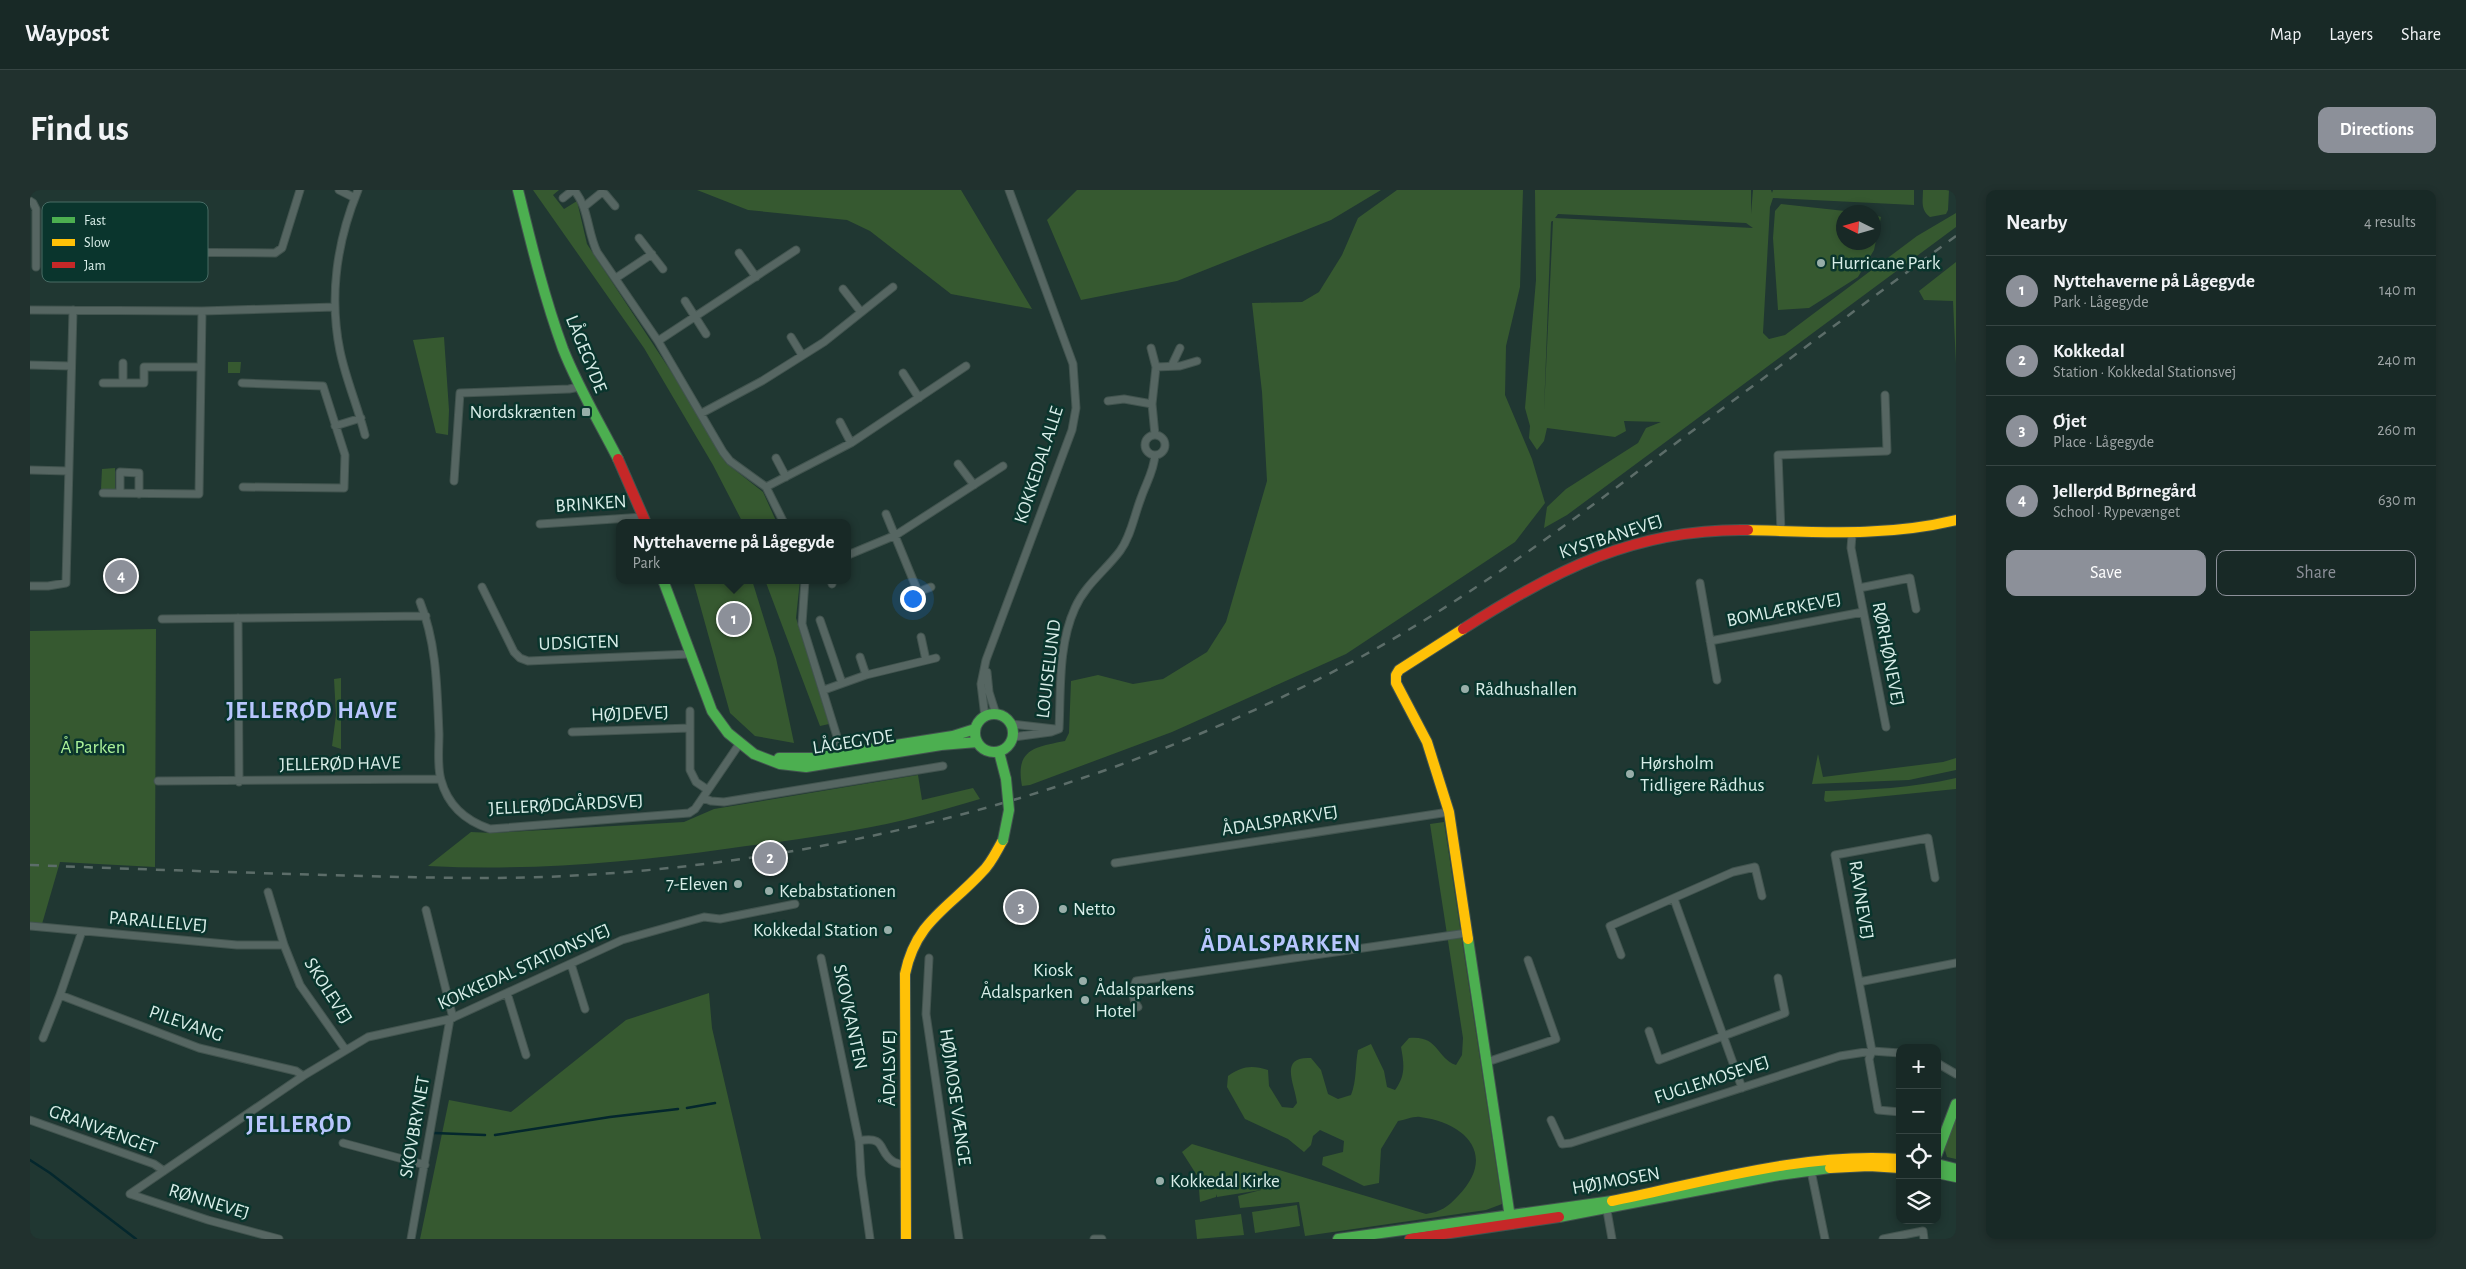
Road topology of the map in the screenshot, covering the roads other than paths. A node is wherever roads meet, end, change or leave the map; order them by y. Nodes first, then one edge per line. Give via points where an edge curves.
1 (300, 190) edge
2 (339, 190) edge
3 (358, 190) edge
4 (518, 190) edge
5 (573, 190) edge
6 (1009, 190) edge
7 (355, 198) junction
8 (563, 198) dead end
9 (30, 202) edge
10 (585, 206) junction
11 (615, 206) dead end
12 (639, 238) dead end
13 (796, 250) dead end
14 (208, 253) edge
15 (739, 253) dead end
16 (652, 254) junction
17 (36, 267) dead end
18 (664, 269) dead end
19 (756, 277) junction
20 (616, 278) junction
21 (893, 287) dead end
22 (844, 289) dead end
23 (685, 301) dead end
24 (335, 308) junction
25 (30, 310) edge
26 (73, 310) junction
27 (202, 311) junction
28 (862, 312) junction
29 (696, 318) junction
30 (706, 334) dead end
31 (791, 337) dead end
32 (658, 340) junction
33 (1151, 348) dead end
34 (1180, 348) dead end
35 (802, 355) junction
36 (1197, 361) dead end
37 (123, 363) dead end
38 (30, 365) edge
39 (1172, 365) junction
40 (71, 366) junction
41 (966, 366) dead end
42 (201, 367) junction
43 (1156, 367) junction
44 (903, 373) dead end
45 (103, 383) dead end
46 (123, 383) junction
47 (242, 384) dead end
48 (579, 387) junction
49 (1885, 395) dead end
50 (919, 398) junction
51 (1108, 401) dead end
52 (1152, 404) junction
53 (702, 413) junction
54 (361, 418) junction
55 (840, 422) dead end
56 (335, 426) junction
57 (1155, 435) junction
58 (365, 436) dead end
59 (851, 443) junction
60 (1155, 455) junction
61 (776, 458) dead end
62 (958, 464) dead end
63 (1003, 466) dead end
64 (30, 470) edge
65 (68, 471) junction
66 (786, 477) junction
67 (454, 482) dead end
68 (974, 485) junction
69 (766, 487) junction
70 (243, 488) dead end
71 (102, 493) dead end
72 (120, 493) junction
73 (139, 494) junction
74 (886, 514) dead end
75 (645, 519) edge
76 (782, 519) edge
77 (1956, 520) edge
78 (616, 521) edge
79 (540, 524) dead end
80 (1781, 532) junction
81 (896, 535) junction
82 (1852, 535) junction
83 (851, 554) edge
84 (1700, 583) dead end
85 (664, 584) edge
86 (805, 584) edge
87 (30, 586) edge
88 (931, 587) dead end
89 (482, 588) dead end
90 (1859, 588) junction
91 (420, 602) dead end
92 (1916, 609) dead end
93 (1863, 612) junction
94 (426, 616) junction
95 (238, 618) junction
96 (162, 619) dead end
97 (820, 620) dead end
98 (921, 637) dead end
99 (1710, 641) junction
100 (690, 654) junction
101 (860, 657) dead end
102 (936, 658) dead end
103 (926, 660) junction
104 (985, 664) junction
105 (866, 675) junction
106 (1717, 680) dead end
107 (842, 683) junction
108 (824, 690) junction
109 (690, 711) dead end
110 (996, 714) junction
111 (985, 717) junction
112 (1011, 724) junction
113 (1886, 726) dead end
114 (690, 728) junction
115 (975, 729) junction
116 (1056, 729) junction
117 (572, 732) dead end
118 (1012, 738) junction
119 (976, 742) junction
120 (740, 743) junction
121 (999, 752) junction
122 (843, 757) junction
123 (943, 766) dead end
124 (440, 779) junction
125 (158, 781) dead end
126 (239, 782) junction
127 (708, 790) junction
128 (703, 798) junction
129 (1449, 812) junction
130 (1115, 863) dead end
131 (1935, 878) dead end
132 (268, 892) dead end
133 (1762, 896) dead end
134 (1674, 899) junction
135 (795, 904) dead end
136 (426, 910) dead end
137 (30, 926) edge
138 (82, 931) junction
139 (1467, 933) junction
140 (284, 945) junction
141 (1621, 955) dead end
142 (821, 958) dead end
143 (929, 958) dead end
144 (1528, 960) dead end
145 (1956, 963) edge
146 (571, 964) junction
147 (1778, 978) dead end
148 (1859, 982) junction
149 (507, 993) junction
150 (60, 995) junction
151 (1138, 1007) dead end
152 (585, 1009) dead end
153 (452, 1019) junction
154 (1649, 1031) dead end
155 (1725, 1036) junction
156 (43, 1038) dead end
157 (345, 1049) junction
158 (1872, 1051) junction
159 (1896, 1053) edge
160 (526, 1055) dead end
161 (1487, 1062) junction
162 (1941, 1066) edge
163 (1956, 1074) edge
164 (303, 1076) junction
165 (1742, 1088) junction
166 (1956, 1104) edge
167 (1896, 1112) edge
168 (30, 1120) edge
169 (1551, 1120) dead end
170 (859, 1141) junction
171 (1941, 1142) edge
172 (343, 1143) dead end
173 (1896, 1159) edge
174 (425, 1165) junction
175 (1941, 1165) edge
176 (906, 1166) junction
177 (1810, 1166) junction
178 (1896, 1168) edge
179 (1956, 1169) edge
180 (164, 1171) junction
181 (1941, 1174) edge
182 (1956, 1178) edge
183 (130, 1194) joint
184 (1606, 1206) junction
185 (1510, 1219) junction
186 (279, 1239) edge
187 (411, 1239) edge
188 (870, 1239) edge
189 (906, 1239) edge
190 (960, 1239) edge
191 (1094, 1239) edge
192 (1102, 1239) edge
193 (1338, 1239) edge
194 (1410, 1239) edge
195 (1612, 1239) edge
196 (1825, 1239) edge
197 (1883, 1239) edge
198 (1924, 1239) edge

1 - 14 street via 282,248 275,253
2 - 7 street
3 - 7 street
4 - 48 street, LÅGEGYDE via 553,321
5 - 8 street
5 - 10 street
6 - 104 street, KOKKEDAL ALLE via 1073,364 1076,408 1072,430
7 - 24 street via 340,247
9 - 17 street via 36,209
10 - 11 street via 601,193
10 - 20 street via 593,242
12 - 16 street
13 - 19 street
15 - 19 street
16 - 18 street
16 - 20 street
19 - 29 street
20 - 32 street
21 - 28 street
22 - 28 street
23 - 29 street
24 - 27 street
24 - 54 street via 341,353
25 - 26 street
26 - 27 street
26 - 40 street
27 - 42 street
28 - 35 street
29 - 30 street
29 - 32 street
31 - 35 street
32 - 53 street
33 - 43 street
34 - 39 street
35 - 53 street
36 - 39 street
37 - 46 street
38 - 40 street
39 - 43 street
40 - 65 street
41 - 50 street
42 - 46 street via 144,367 144,383
42 - 73 street via 199,494
43 - 52 street
44 - 50 street
45 - 46 street
47 - 56 street via 323,386
48 - 67 street via 460,393
48 - 75 street, LÅGEGYDE via 636,496
49 - 80 street via 1887,451 1778,455
50 - 59 street
51 - 52 street via 1124,399
52 - 57 street
53 - 69 street via 730,461
54 - 56 street
54 - 58 street
55 - 59 street
56 - 70 street via 345,455 344,488
57 - 60 street via 1163,440 1164,447
57 - 60 street via 1149,437 1145,446 1147,452
59 - 66 street
60 - 116 street, LOUISELUND via 1154,467 1128,536 1120,551 1090,583 1066,630 1059,729
61 - 66 street
62 - 68 street
63 - 68 street
64 - 65 street
65 - 87 street via 66,583
66 - 69 street
68 - 81 street
69 - 76 street
71 - 72 street
72 - 73 street
72 - 73 street via 120,472 139,473
74 - 81 street
77 - 82 street, KYSTBANEVEJ via 1894,533
78 - 79 street, BRINKEN
80 - 82 street, KYSTBANEVEJ
80 - 129 street, KYSTBANEVEJ via 1738,530 1668,535 1595,556 1536,584 1399,670 1396,683 1427,742
81 - 83 street
81 - 88 street via 918,592
82 - 90 street, RØRHØNEVEJ via 1851,548
84 - 99 street, BOMLÆRKEVEJ
85 - 100 street, LÅGEGYDE
86 - 108 street via 802,624
89 - 100 street, UDSIGTEN via 514,652 528,661
90 - 92 street, RØRHØNEVEJ via 1910,578
90 - 93 street, RØRHØNEVEJ
91 - 94 street, JELLERØDGÅRDSVEJ
93 - 99 street, BOMLÆRKEVEJ
93 - 113 street, RØRHØNEVEJ
94 - 95 street
94 - 124 street, JELLERØDGÅRDSVEJ via 436,660
95 - 96 street
95 - 126 street
97 - 107 street
98 - 103 street
99 - 106 street, BOMLÆRKEVEJ
100 - 120 street, LÅGEGYDE via 714,715
101 - 105 street
102 - 103 street
103 - 105 street
104 - 110 street, KOKKEDAL ALLE
104 - 111 street, KOKKEDAL ALLE via 981,684
105 - 107 street
107 - 108 street
108 - 122 street
109 - 114 street
110 - 111 street
110 - 112 street
111 - 115 street
112 - 116 street, LOUISELUND
112 - 118 street
114 - 117 street, HØJDEVEJ
114 - 127 street via 690,770 696,782
115 - 119 street
115 - 122 street, LÅGEGYDE
116 - 118 street, LOUISELUND
118 - 121 street via 1008,747
119 - 121 street via 986,751
119 - 122 street, LÅGEGYDE
120 - 122 street, LÅGEGYDE via 783,759
120 - 122 street, LÅGEGYDE via 767,760 793,766 813,766
120 - 127 street, JELLERØDGÅRDSVEJ
121 - 176 street, ÅDALSVEJ, bridge via 1009,810 1003,840 984,871 924,927 914,942 905,974
123 - 128 street, LÅGEGYDE via 724,802
124 - 126 street, JELLERØD HAVE
124 - 128 street, JELLERØDGÅRDSVEJ via 458,812 472,823 490,829 681,815 695,809
125 - 126 street, JELLERØD HAVE
127 - 128 street, JELLERØDGÅRDSVEJ
129 - 130 street, ÅDALSPARKVEJ
129 - 139 street
131 - 148 street, RAVNEVEJ via 1928,838 1836,855
132 - 140 street, SKOLEVEJ
133 - 134 street via 1755,867 1733,872
134 - 141 street via 1610,926
134 - 155 street
135 - 146 street, KOKKEDAL STATIONSVEJ via 720,919 704,917 622,940
136 - 153 street
137 - 138 street, PARALLELVEJ
138 - 140 street, PARALLELVEJ via 237,945
138 - 150 street
139 - 151 street via 1136,981 1134,1002
139 - 161 street
140 - 157 street, SKOLEVEJ via 300,985
142 - 170 street, SKOVKANTEN
143 - 190 street, HØJMOSE VÆNGE via 926,1014
144 - 161 street via 1556,1039
145 - 148 street
146 - 149 street, KOKKEDAL STATIONSVEJ
146 - 152 street
147 - 155 street via 1785,1013
148 - 158 street, RAVNEVEJ
149 - 153 street, KOKKEDAL STATIONSVEJ
149 - 160 street
150 - 156 street
150 - 164 street, PILEVANG via 199,1048 296,1071
153 - 157 street, KOKKEDAL STATIONSVEJ via 368,1036
153 - 174 street, SKOVBRYNET
154 - 155 street via 1659,1060
155 - 165 street
157 - 164 street, KOKKEDAL STATIONSVEJ
158 - 159 street, FUGLEMOSEVEJ
158 - 165 street, FUGLEMOSEVEJ via 1840,1056
158 - 167 street, RAVNEVEJ via 1869,1059 1878,1110
161 - 185 street
162 - 163 street
164 - 180 street, KOKKEDAL STATIONSVEJ
165 - 169 street, FUGLEMOSEVEJ via 1562,1144
166 - 171 street
168 - 180 street, GRANVÆNGET via 154,1164
170 - 176 street via 875,1140 894,1162
170 - 188 street, SKOVKANTEN
172 - 174 street
173 - 177 street, HØJMOSEN via 1871,1157
174 - 187 street, SKOVBRYNET
175 - 179 street
176 - 189 street, ÅDALSVEJ
177 - 178 street, HØJMOSEN
177 - 184 street, HØJMOSEN
177 - 196 street
180 - 183 street, KOKKEDAL STATIONSVEJ
181 - 182 street
183 - 186 street, RØNNEVEJ
184 - 185 street, HØJMOSEN
184 - 195 street
185 - 193 street, HØJMOSEN
185 - 194 street, HØJMOSEN
191 - 192 street
197 - 198 street via 1923,1231

